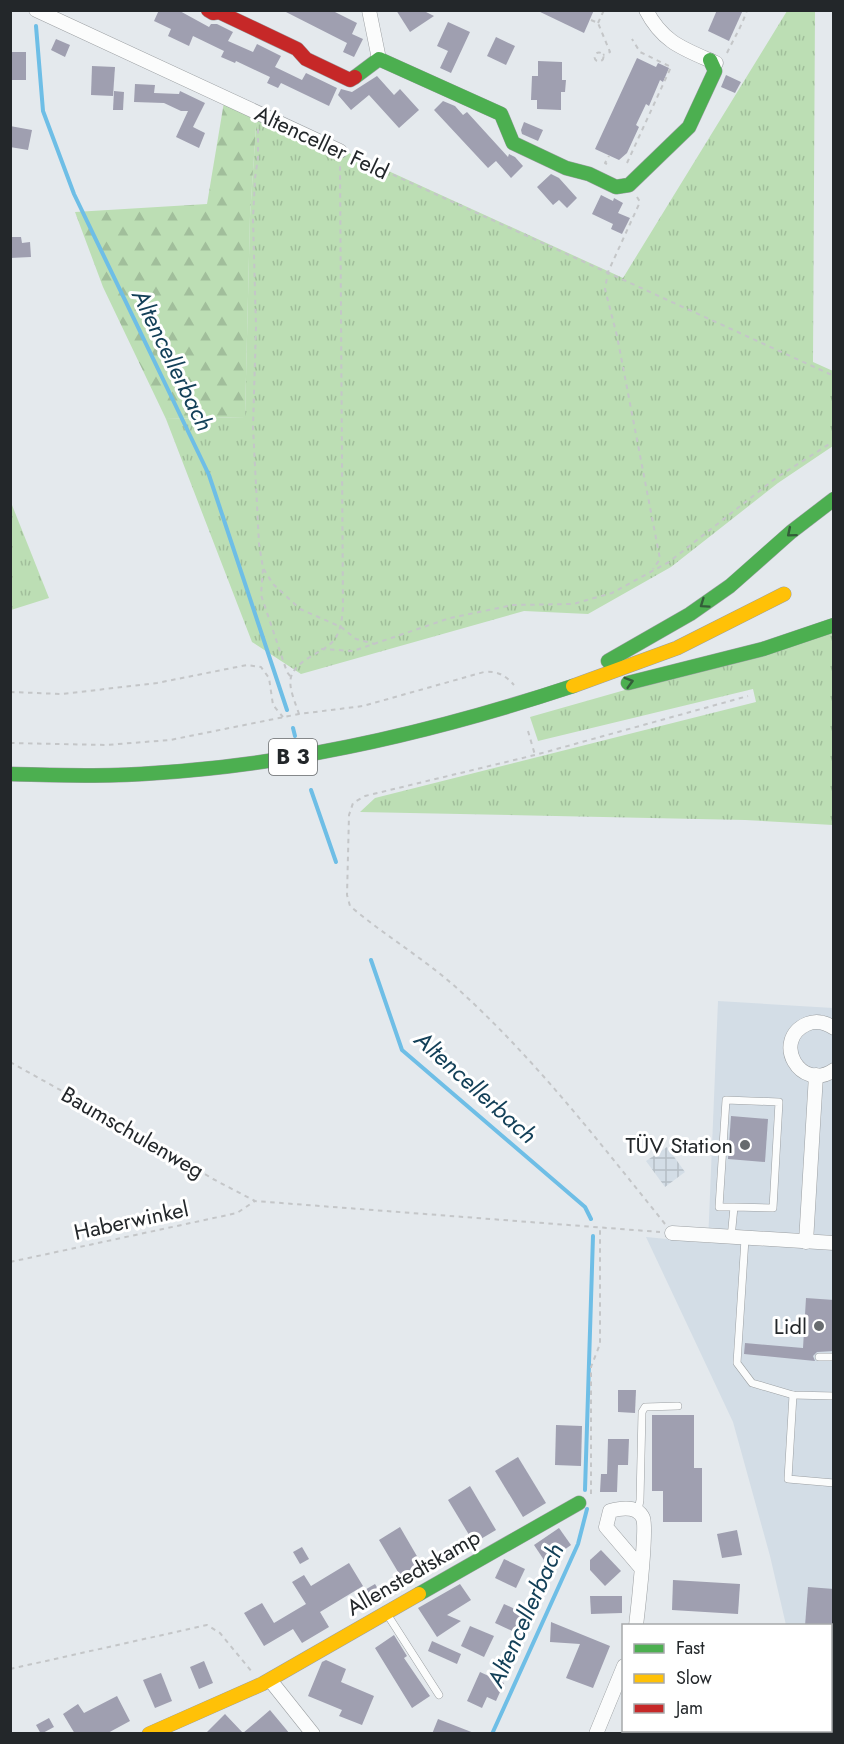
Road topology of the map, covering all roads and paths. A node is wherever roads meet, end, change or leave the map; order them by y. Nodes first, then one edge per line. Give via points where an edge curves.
1 (36, 10) edge
2 (208, 10) edge
3 (369, 10) edge
4 (604, 10) edge
5 (646, 10) edge
6 (747, 10) edge
7 (591, 20) dead end
8 (598, 23) junction
9 (632, 39) dead end
10 (603, 55) dead end
11 (379, 59) junction
12 (716, 63) junction
13 (259, 114) junction
14 (340, 151) junction
15 (609, 156) dead end
16 (615, 167) dead end
17 (624, 171) dead end
18 (629, 185) junction
19 (608, 272) junction
20 (834, 376) edge
21 (834, 441) edge
22 (834, 499) edge
23 (660, 559) junction
24 (669, 562) junction
25 (263, 568) junction
26 (652, 571) junction
27 (784, 594) dead end
28 (834, 625) edge
29 (341, 627) junction
30 (375, 644) junction
31 (321, 649) junction
32 (291, 677) junction
33 (514, 685) dead end
34 (616, 686) dead end
35 (10, 692) edge
36 (554, 693) junction
37 (595, 693) dead end
38 (748, 696) dead end
39 (493, 713) junction
40 (299, 714) junction
41 (283, 717) junction
42 (528, 731) dead end
43 (10, 743) edge
44 (535, 755) junction
45 (10, 774) edge
46 (834, 1028) edge
47 (10, 1062) edge
48 (834, 1070) edge
49 (816, 1076) junction
50 (255, 1201) junction
51 (734, 1207) junction
52 (600, 1228) junction
53 (672, 1233) junction
54 (738, 1238) junction
55 (806, 1242) junction
56 (834, 1243) edge
57 (10, 1262) edge
58 (819, 1357) dead end
59 (834, 1357) edge
60 (793, 1395) junction
61 (834, 1396) edge
62 (678, 1406) dead end
63 (834, 1483) edge
64 (585, 1501) joint
65 (638, 1511) junction
66 (641, 1568) junction
67 (385, 1612) junction
68 (636, 1624) edge
69 (10, 1669) edge
70 (622, 1671) edge
71 (266, 1682) junction
72 (439, 1695) dead end
73 (149, 1734) edge
74 (313, 1734) edge
75 (596, 1734) edge

1 - 13 street, Altenceller Feld
2 - 11 main road via 297,49 306,59 350,80
3 - 11 street
4 - 8 path
5 - 12 street via 654,26 669,41
6 - 12 path via 741,28
7 - 8 path
8 - 10 path via 610,51
9 - 17 path via 640,52 671,67
11 - 18 main road via 501,114 513,142 616,187
12 - 18 main road via 689,127
13 - 14 street, Altenceller Feld
13 - 25 path via 253,219 253,427
14 - 19 path, Altenceller Feld
14 - 29 path
15 - 16 path via 605,163
18 - 19 path via 640,202
19 - 20 path, Altenceller Feld
19 - 23 path via 605,289
21 - 24 path via 776,478
22 -> 36 main road via 730,586
23 - 24 path
23 - 26 path
24 - 26 path
25 - 29 path via 273,584 300,609
25 - 32 path via 261,595
26 - 30 path via 612,593 573,604 513,605 450,618
27 - 36 main road, B 3 via 690,643
34 -> 28 main road via 763,649
29 - 30 path via 356,639
29 - 31 path via 334,641
30 - 31 path via 353,651
31 - 32 path via 301,663
32 - 40 path
33 - 40 path via 497,671 484,672 363,706
35 - 41 path via 62,694 158,683 247,665 261,667 269,678 273,705
36 - 39 main road, B 3
37 - 39 main road via 520,717
38 - 44 path
39 - 45 main road, B 3 via 387,740 264,762 108,776
40 - 41 path
41 - 43 path via 170,740 106,745
42 - 44 path
44 - 53 path via 365,796 353,803 349,815 350,906 458,990 529,1061
46 - 49 street via 811,1023 799,1029 791,1041 793,1061
47 - 50 path, Baumschulenweg
48 - 49 street
49 - 55 street
50 - 52 path
50 - 57 path, Haberwinkel via 237,1213
51 - 51 lane via 719,1207 726,1100 780,1102 773,1208
51 - 54 lane
52 - 53 path
52 - 64 path via 600,1344 591,1368
53 - 54 street
54 - 55 street
54 - 60 lane via 737,1363 752,1383
55 - 56 street
58 - 59 lane
60 - 61 lane
60 - 63 lane via 788,1479
62 - 65 lane via 645,1407 642,1412
64 - 67 main road, Allenstedtskamp
65 - 66 street via 644,1520
65 - 66 street via 624,1507 610,1511 606,1527
66 - 68 street
67 - 71 main road, Allenstedtskamp
67 - 72 lane
69 - 71 path via 207,1625 220,1633
70 - 75 street
71 - 73 main road, Allenstedtskamp
71 - 74 street

